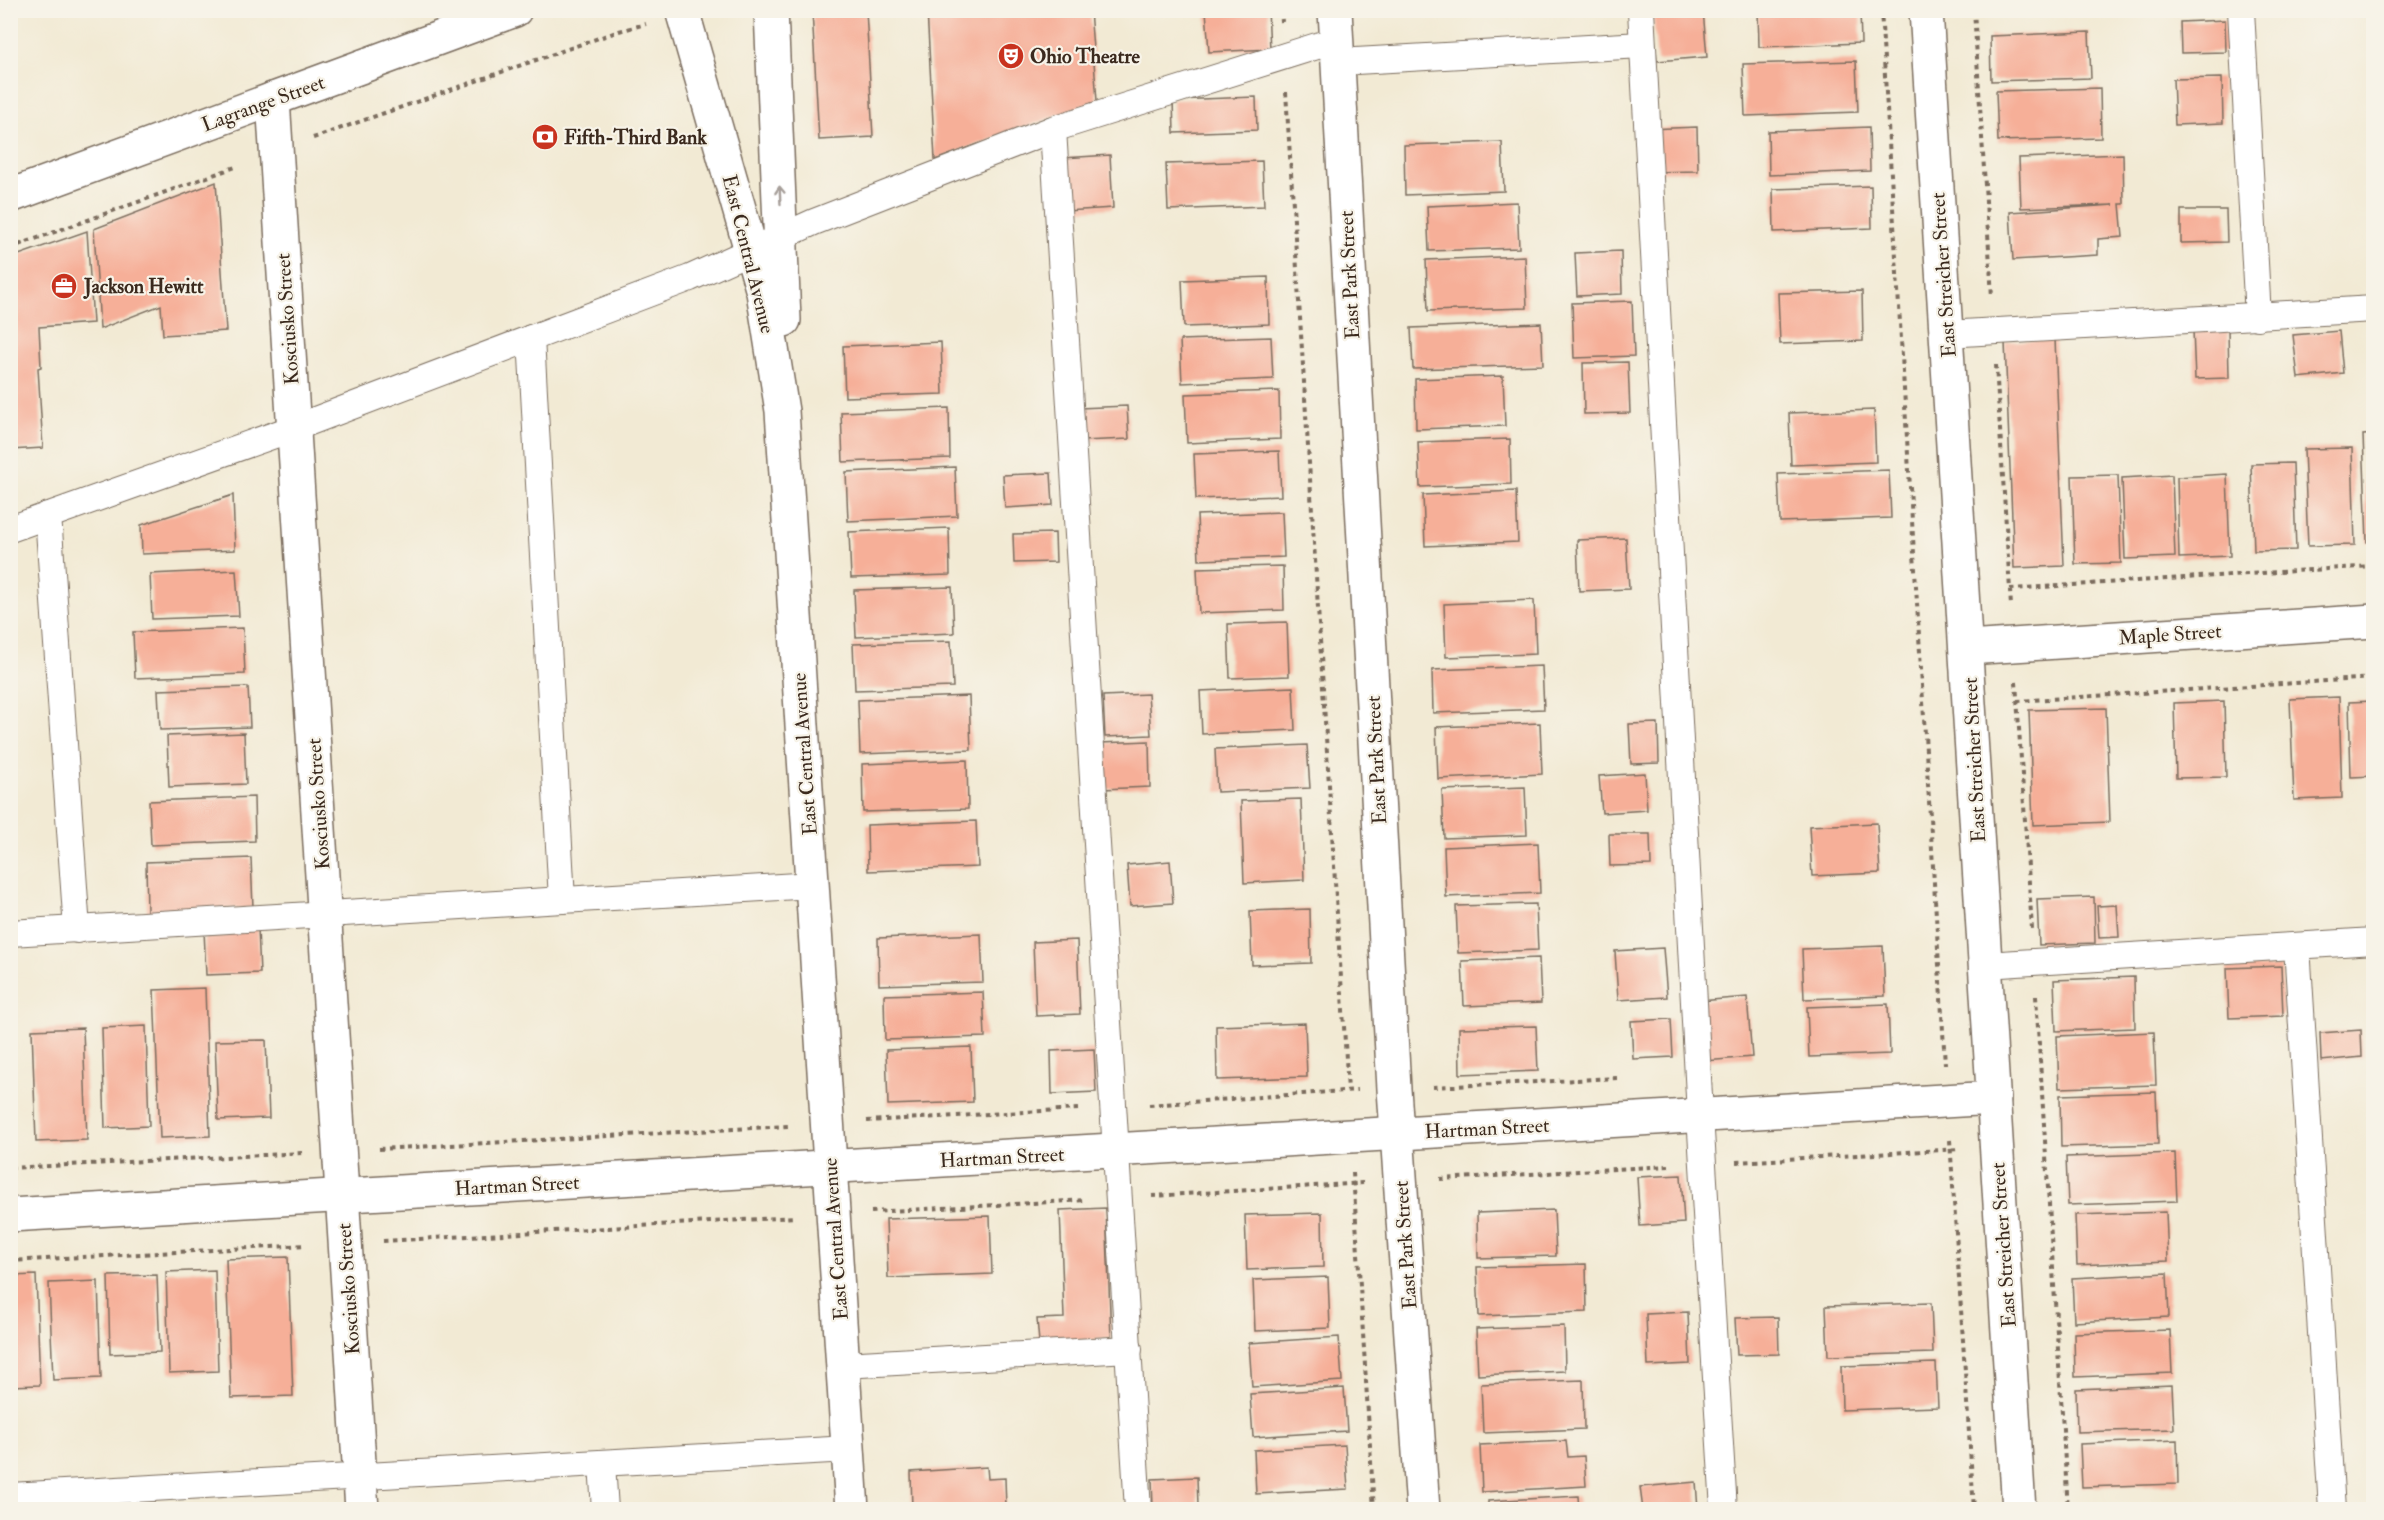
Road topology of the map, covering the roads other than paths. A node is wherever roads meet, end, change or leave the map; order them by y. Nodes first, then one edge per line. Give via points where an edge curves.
1 (515, 10) edge
2 (771, 10) edge
3 (1641, 10) edge
4 (1926, 10) edge
5 (2241, 10) edge
6 (683, 13) edge
7 (1336, 38) edge
8 (1642, 45) junction
9 (273, 99) junction
10 (1053, 129) junction
11 (12, 192) edge
12 (781, 237) junction
13 (752, 250) junction
14 (2373, 309) edge
15 (2258, 317) junction
16 (1946, 334) junction
17 (531, 338) junction
18 (294, 428) junction
19 (788, 484) junction
20 (48, 515) junction
21 (10, 529) edge
22 (2373, 621) edge
23 (1967, 648) junction
24 (813, 885) junction
25 (562, 900) junction
26 (325, 915) junction
27 (77, 930) junction
28 (10, 933) edge
29 (2373, 941) edge
30 (2297, 946) junction
31 (1985, 965) junction
32 (1994, 1098) junction
33 (1700, 1115) junction
34 (1397, 1133) junction
35 (1117, 1150) junction
36 (830, 1166) junction
37 (342, 1196) junction
38 (10, 1215) edge
39 (1129, 1349) junction
40 (843, 1365) junction
41 (849, 1449) junction
42 (602, 1463) junction
43 (360, 1476) junction
44 (10, 1496) edge
45 (362, 1509) edge
46 (605, 1509) edge
47 (852, 1509) edge
48 (1138, 1509) edge
49 (1423, 1509) edge
50 (1724, 1509) edge
51 (2019, 1509) edge
52 (2332, 1509) edge

1 - 9 street, Lagrange Street
12 -> 2 street
3 - 8 lane
4 - 16 street, East Streicher Street
5 - 15 lane
6 - 13 street, East Central Avenue
7 - 8 lane
7 - 10 lane
7 - 34 street, East Park Street
8 - 33 lane
9 - 11 street, Lagrange Street
9 - 18 street, Kosciusko Street
10 - 12 lane
10 - 35 lane
12 - 13 lane
12 - 19 street
13 - 17 lane via 690,278
13 - 19 street, East Central Avenue via 763,292 782,411
14 - 15 lane
15 - 16 lane
16 - 23 street, East Streicher Street
17 - 18 lane
17 - 25 lane
18 - 20 lane
18 - 26 street, Kosciusko Street
19 - 24 street, East Central Avenue
20 - 21 lane
20 - 27 lane
22 - 23 street, Maple Street
23 - 31 street, East Streicher Street
24 - 25 lane
24 - 36 street, East Central Avenue
25 - 26 lane
26 - 27 lane
26 - 37 street, Kosciusko Street
27 - 28 lane
29 - 30 lane
30 - 31 lane
30 - 52 lane
31 - 32 street, East Streicher Street
32 - 33 street, Hartman Street
32 - 51 street, East Streicher Street
33 - 34 street, Hartman Street
33 - 50 lane
34 - 35 street, Hartman Street
34 - 49 street, East Park Street
35 - 36 street, Hartman Street
35 - 39 lane
36 - 37 street, Hartman Street
36 - 40 street, East Central Avenue
37 - 38 street, Hartman Street
37 - 43 street, Kosciusko Street
39 - 40 lane
39 - 48 lane
40 - 41 street, East Central Avenue
41 - 42 lane
41 - 47 street, East Central Avenue
42 - 43 lane
42 - 46 lane
43 - 44 lane
43 - 45 street, Kosciusko Street

